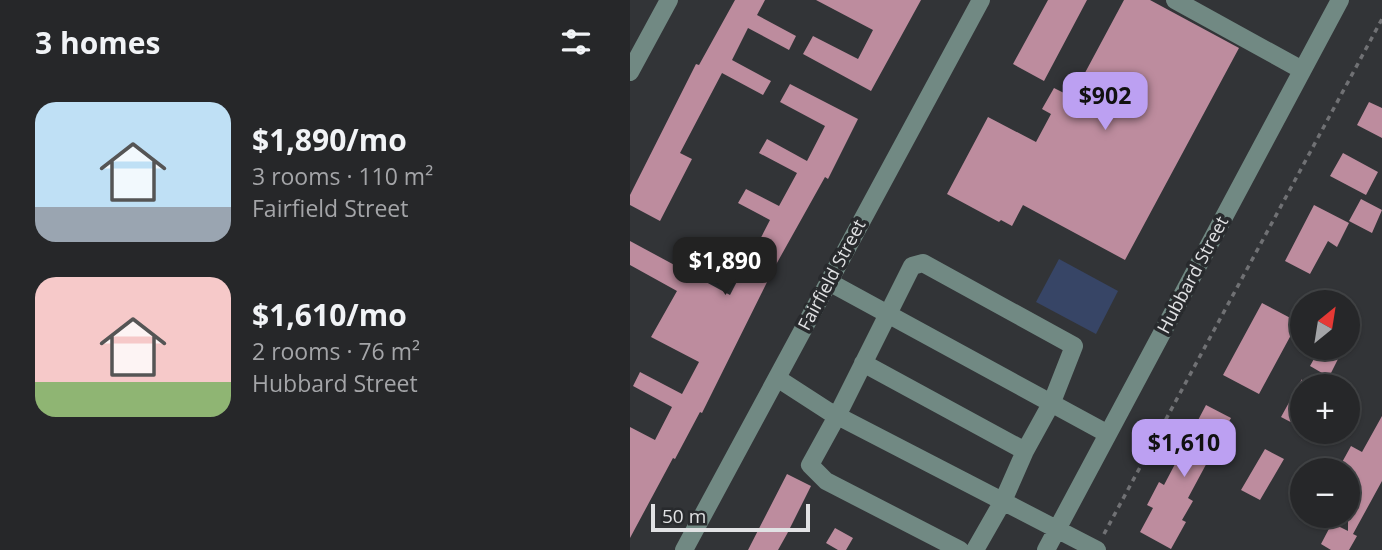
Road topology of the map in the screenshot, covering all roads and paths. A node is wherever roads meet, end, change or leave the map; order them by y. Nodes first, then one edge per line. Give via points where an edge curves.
1 (669, 0) edge
2 (981, 0) edge
3 (1175, 0) edge
4 (1340, 0) edge
5 (1382, 19) edge
6 (1302, 70) junction
7 (630, 72) edge
8 (829, 282) junction
9 (888, 314) junction
10 (863, 363) junction
11 (777, 378) junction
12 (1052, 402) junction
13 (837, 416) junction
14 (1108, 434) junction
15 (1026, 451) junction
16 (1003, 500) junction
17 (1058, 529) junction
18 (684, 550) edge
19 (960, 550) edge
20 (975, 550) edge
21 (1046, 550) edge
22 (1096, 550) edge

1 - 7 street
2 - 8 street, Fairfield Street
3 - 6 street
4 - 6 street, Hubbard Street
5 - 22 path
6 - 14 street, Hubbard Street
8 - 9 street
8 - 11 street, Fairfield Street
9 - 10 street
9 - 12 street
9 - 12 street via 912,265 923,263 1074,346
10 - 13 street
10 - 15 street
11 - 13 street
11 - 18 street, Fairfield Street
12 - 14 street
12 - 15 street
13 - 16 street
13 - 19 street via 810,465 826,481
14 - 17 street, Hubbard Street
15 - 16 street
16 - 17 street
16 - 20 street
17 - 21 street, Hubbard Street
17 - 22 street

